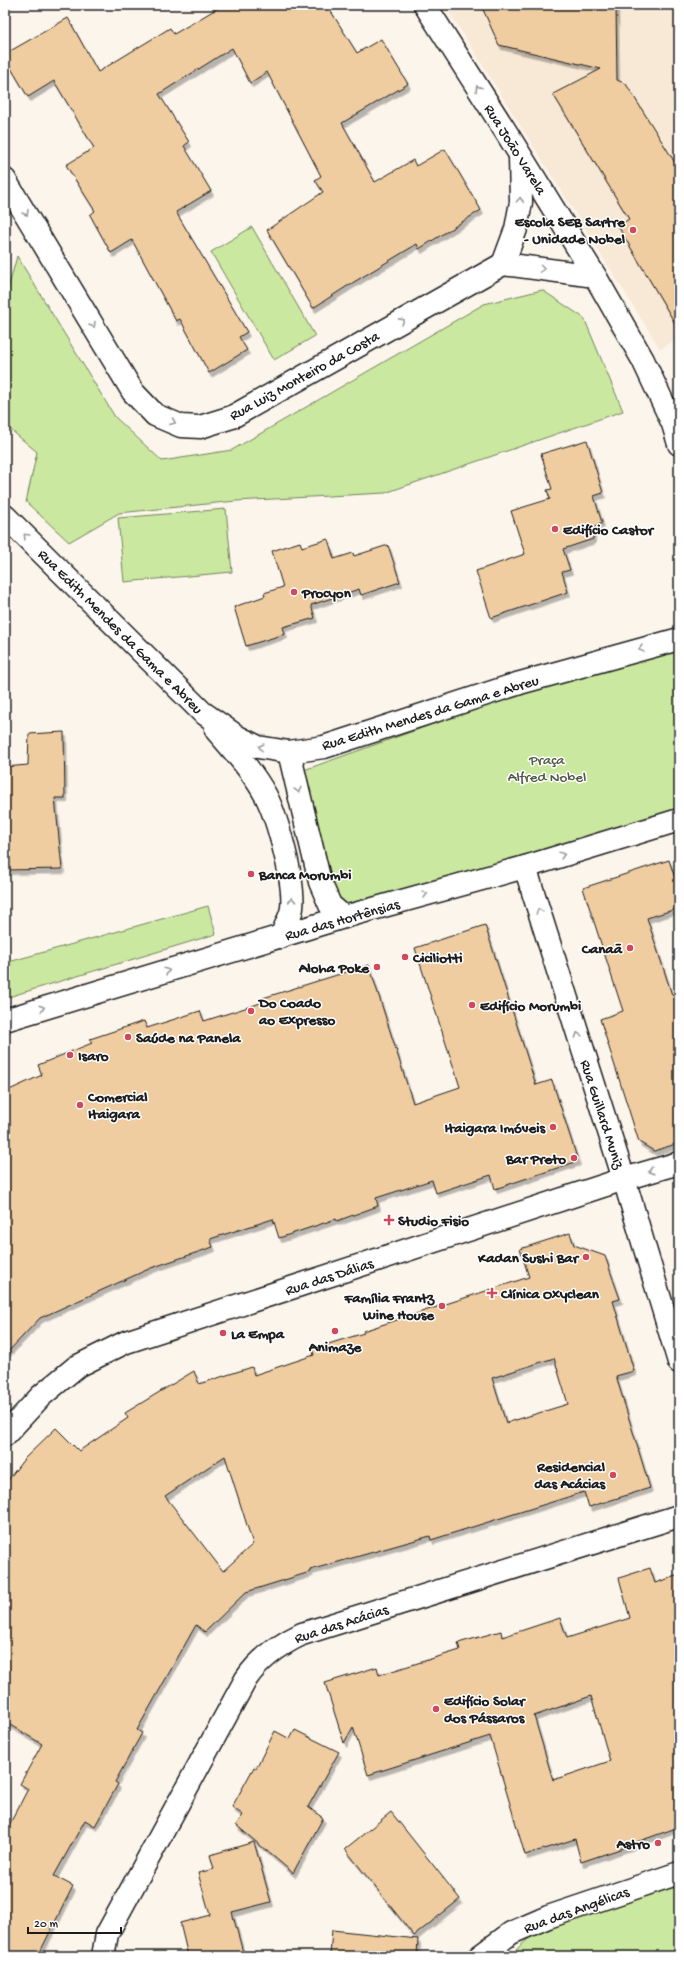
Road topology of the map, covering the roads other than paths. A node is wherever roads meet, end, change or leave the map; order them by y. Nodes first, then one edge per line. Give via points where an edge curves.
1 (425, 5) edge
2 (520, 155) junction
3 (5, 180) edge
4 (503, 264) junction
5 (595, 276) junction
6 (679, 444) edge
7 (5, 516) edge
8 (679, 639) edge
9 (202, 712) junction
10 (289, 752) junction
11 (679, 820) edge
12 (525, 867) junction
13 (344, 917) junction
14 (281, 937) junction
15 (5, 1020) edge
16 (679, 1162) edge
17 (624, 1179) junction
18 (679, 1362) edge
19 (5, 1435) edge
20 (679, 1516) edge
21 (679, 1873) edge
22 (103, 1956) edge
23 (480, 1956) edge

2 -> 1 street, Rua João Varela
4 -> 2 street via 516,229 521,202
2 - 5 street, Rua João Varela
3 -> 4 street, Rua Luiz Monteiro da Costa via 133,392 155,415 180,426 200,426 232,417
4 -> 5 street
5 - 6 street, Rua João Varela via 643,360 673,424
9 -> 7 street, Rua Edith Mendes da Gama e Abreu
8 -> 10 street, Rua Edith Mendes da Gama e Abreu via 520,683 324,747
10 -> 9 street, Rua Edith Mendes da Gama e Abreu via 258,747 238,737
14 -> 9 street via 292,909 290,874 271,809 248,767
10 -> 13 street via 320,882 330,905
12 -> 11 street, Rua das Hortênsias
13 -> 12 street, Rua das Hortênsias
17 -> 12 street, Rua Guillard Muniz
13 - 14 street, Rua das Hortênsias
15 -> 14 street, Rua das Hortênsias
16 -> 17 street, Rua das Dálias
17 - 18 street, Rua Guillard Muniz
17 - 19 street, Rua das Dálias via 126,1342 76,1367 41,1396
20 - 22 street, Rua das Acácias via 302,1634 267,1654 246,1679 107,1934
21 - 23 street, Rua das Angélicas via 548,1917 511,1933

